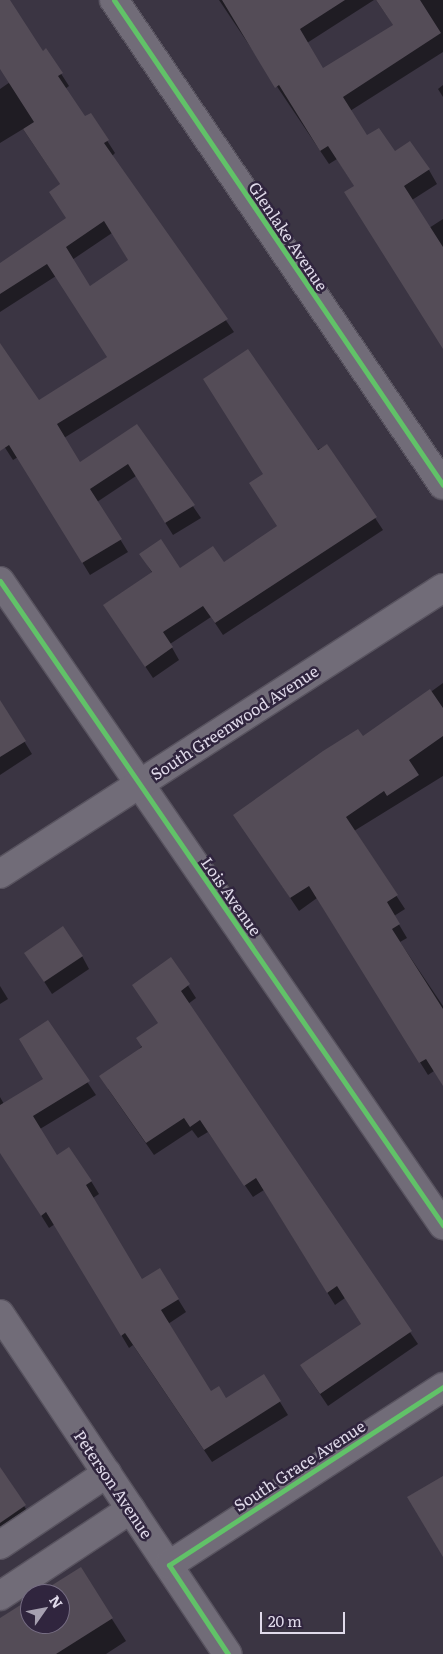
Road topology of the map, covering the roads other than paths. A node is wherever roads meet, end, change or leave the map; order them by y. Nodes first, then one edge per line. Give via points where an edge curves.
1 (114, 0) edge
2 (443, 485) edge
3 (0, 581) edge
4 (443, 588) edge
5 (139, 784) junction
6 (0, 874) edge
7 (443, 1225) edge
8 (0, 1314) edge
9 (443, 1386) edge
10 (107, 1472) junction
11 (132, 1509) junction
12 (0, 1545) edge
13 (169, 1565) junction
14 (0, 1596) edge
15 (228, 1654) edge

1 - 2 street, Glenlake Avenue
3 - 5 street, Lois Avenue
4 - 5 street, South Greenwood Avenue
5 - 6 street, South Greenwood Avenue
5 - 7 street, Lois Avenue
8 - 10 street, Peterson Avenue
9 - 13 street, South Grace Avenue
10 - 11 street, Peterson Avenue
10 - 12 street
11 - 13 street, Peterson Avenue
11 - 14 street
13 - 15 street, Peterson Avenue

